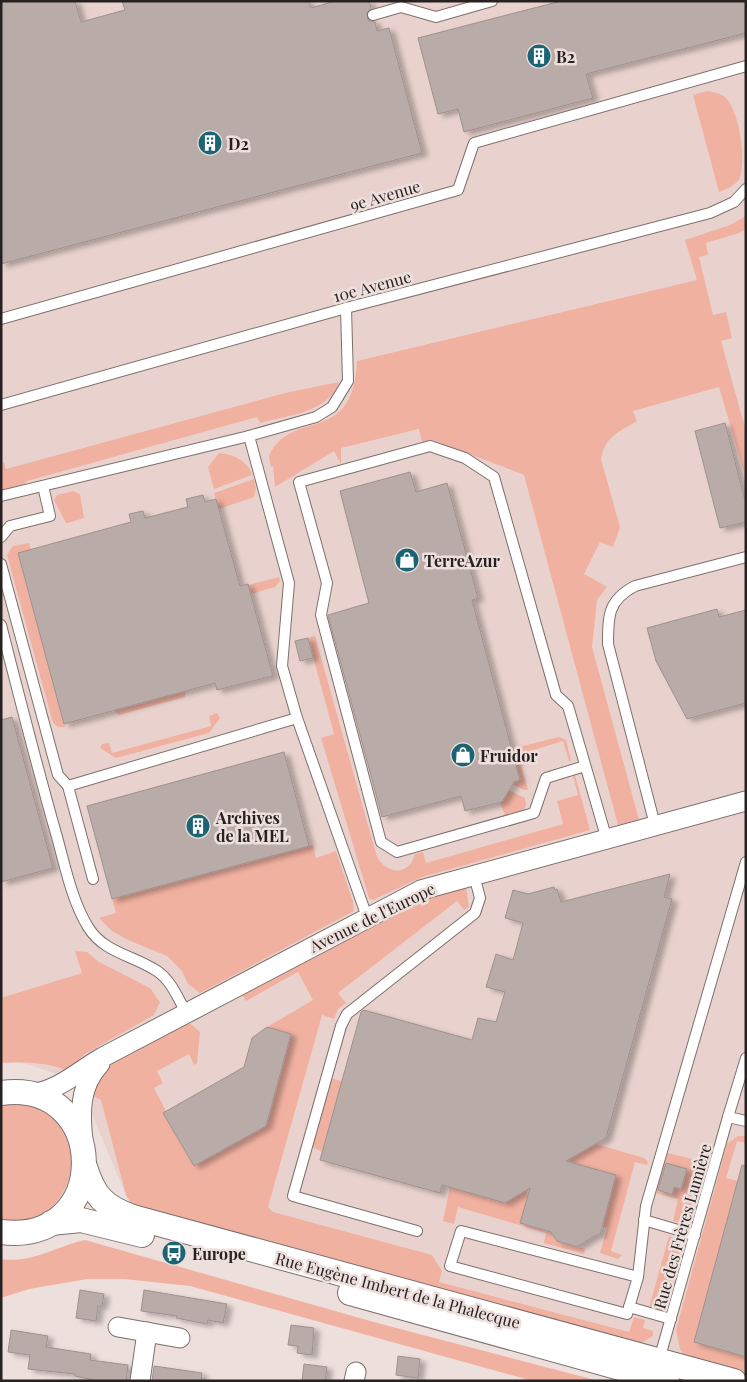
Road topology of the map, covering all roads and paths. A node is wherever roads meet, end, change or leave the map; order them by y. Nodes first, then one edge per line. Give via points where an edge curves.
1 (492, 1) edge
2 (400, 4) edge
3 (373, 15) dead end
4 (746, 66) edge
5 (746, 189) edge
6 (346, 308) junction
7 (1, 319) edge
8 (1, 405) edge
9 (248, 436) junction
10 (43, 486) junction
11 (1, 496) edge
12 (1, 537) edge
13 (746, 557) edge
14 (1, 564) edge
15 (1, 624) edge
16 (297, 718) junction
17 (585, 766) junction
18 (68, 786) junction
19 (746, 801) edge
20 (655, 825) junction
21 (607, 840) junction
22 (746, 862) edge
23 (474, 874) junction
24 (93, 879) dead end
25 (367, 917) junction
26 (187, 1014) junction
27 (114, 1052) junction
28 (746, 1058) edge
29 (11, 1092) edge
30 (728, 1117) junction
31 (746, 1121) edge
32 (84, 1156) junction
33 (644, 1220) junction
34 (51, 1223) junction
35 (1, 1232) edge
36 (417, 1232) dead end
37 (695, 1235) junction
38 (638, 1277) junction
39 (629, 1307) junction
40 (671, 1319) junction
41 (118, 1327) dead end
42 (147, 1332) junction
43 (180, 1338) dead end
44 (658, 1375) edge
45 (140, 1381) edge
46 (734, 1381) edge

1 - 2 lane via 436,17
2 - 3 lane
4 - 7 lane, 9e Avenue via 474,143 458,190
5 - 6 lane, 10e Avenue via 734,202 710,213
6 - 8 lane, 10e Avenue
6 - 9 lane via 348,381 332,407 316,417
9 - 10 lane
9 - 16 lane via 289,583 282,666
10 - 11 lane
10 - 12 lane via 50,516 10,526
13 - 20 lane via 635,586 623,592 612,606 608,618 608,644
14 - 18 lane via 58,775
15 - 26 lane via 43,787 85,922 95,937 111,950 158,971 171,985
16 - 18 lane
16 - 25 lane
17 - 17 lane via 546,778 534,813 397,852 381,842 321,615 327,583 300,482 430,446 465,458 494,477 556,695 568,706
17 - 21 lane
18 - 24 lane
19 - 20 street, Avenue de l'Europe
20 - 21 street, Avenue de l'Europe
21 - 23 street, Avenue de l'Europe
22 - 33 lane
23 - 25 street, Avenue de l'Europe via 421,890
23 - 36 lane via 480,898 476,913 347,1014 293,1196
25 - 26 street, Avenue de l'Europe
26 - 27 street, Avenue de l'Europe
27 - 29 street, Avenue de l'Europe via 61,1085
27 - 32 street, Avenue de l'Europe via 87,1081 81,1105
28 - 30 lane, Rue des Frères Lumière
29 - 32 street, Rue Eugène Imbert de la Phalecque via 52,1102 64,1112 78,1130
30 - 31 lane
30 - 37 lane, Rue des Frères Lumière
32 - 34 street via 83,1182 77,1196 68,1209
32 - 44 street, Rue Eugène Imbert de la Phalecque via 94,1192 119,1212 328,1272
33 - 37 lane
33 - 38 lane
34 - 35 street via 28,1232
34 - 44 street, Rue Eugène Imbert de la Phalecque via 81,1220 115,1228
37 - 40 lane, Rue des Frères Lumière
38 - 39 lane
38 - 39 lane via 461,1231 450,1266 627,1314
39 - 40 lane
40 - 44 lane, Rue des Frères Lumière
41 - 42 street
42 - 43 street
42 - 45 street
44 - 46 street, Rue Eugène Imbert de la Phalecque

